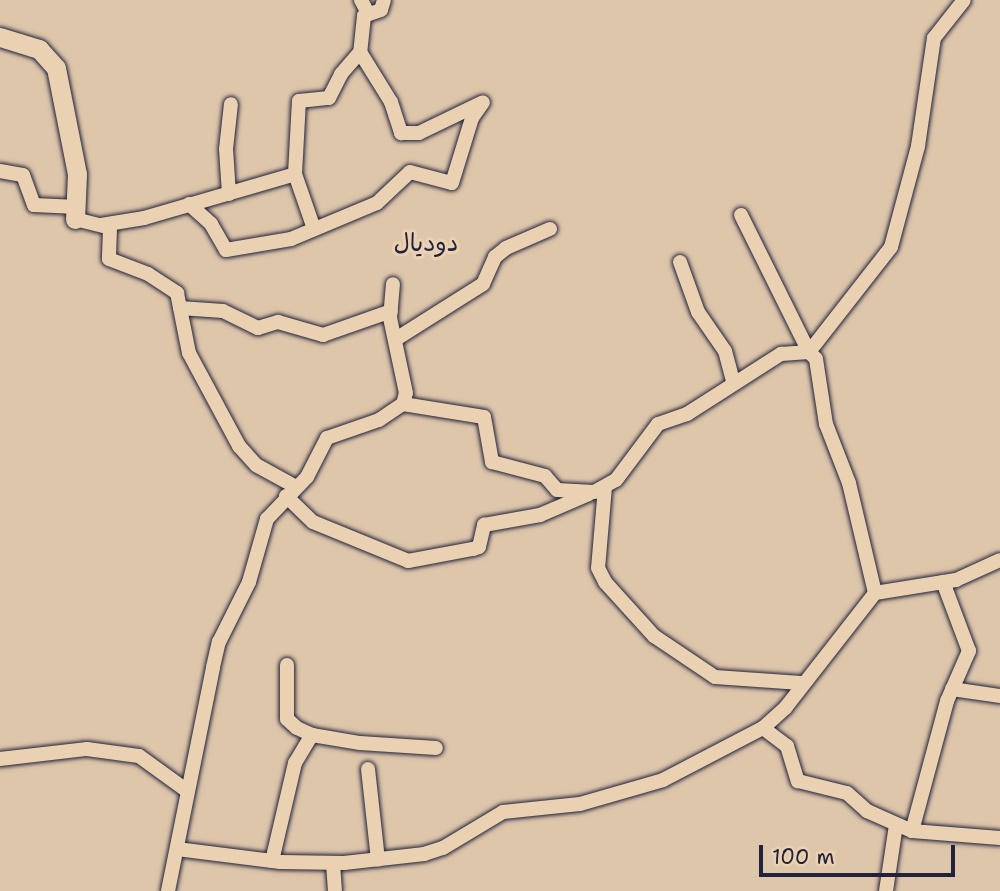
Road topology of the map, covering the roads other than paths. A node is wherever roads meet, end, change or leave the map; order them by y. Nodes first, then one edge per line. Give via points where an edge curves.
1 (384, 0) edge
2 (964, 0) edge
3 (364, 7) edge
4 (0, 37) edge
5 (360, 52) junction
6 (231, 104) dead end
7 (0, 171) edge
8 (295, 174) junction
9 (229, 194) junction
10 (189, 204) junction
11 (76, 213) junction
12 (741, 215) dead end
13 (101, 225) junction
14 (314, 229) junction
15 (550, 229) dead end
16 (680, 262) dead end
17 (393, 284) dead end
18 (180, 308) junction
19 (391, 311) junction
20 (396, 339) junction
21 (809, 352) junction
22 (733, 380) junction
23 (403, 404) junction
24 (599, 490) junction
25 (291, 491) junction
26 (1000, 560) edge
27 (943, 582) junction
28 (875, 593) junction
29 (287, 665) dead end
30 (801, 683) junction
31 (952, 689) junction
32 (1000, 696) edge
33 (763, 728) junction
34 (312, 735) junction
35 (436, 748) dead end
36 (0, 759) edge
37 (368, 769) dead end
38 (186, 790) junction
39 (896, 825) junction
40 (912, 831) junction
41 (1000, 838) edge
42 (177, 849) junction
43 (378, 859) junction
44 (272, 861) junction
45 (333, 863) junction
46 (168, 891) edge
47 (335, 891) edge
48 (886, 891) edge

1 - 3 street via 381,10
2 - 21 street via 934,38 918,146 891,247
3 - 5 street
4 - 11 street via 39,49 56,68 77,174
5 - 8 street via 329,98 299,101
5 - 14 street via 391,102 401,133 419,133 482,102 472,118 452,183 410,172 377,203
6 - 9 street via 226,149
7 - 11 street via 23,175 34,205
8 - 9 street
8 - 14 street
9 - 10 street
10 - 13 street
10 - 14 street via 211,224 226,250 291,239
11 - 13 street
12 - 21 street
13 - 18 street via 110,228 108,259 171,288
15 - 20 street via 506,248 495,257 483,284
16 - 22 street via 702,320 726,351
17 - 19 street
18 - 19 street via 210,308 258,328 278,322 323,335
18 - 25 street via 189,353 239,446
19 - 20 street
20 - 23 street via 406,393
21 - 22 street via 781,354
21 - 28 street via 816,359 826,424 849,483
22 - 24 street via 687,414 658,424 615,480
23 - 24 street via 484,417 492,462 545,476 557,490
23 - 25 street via 379,420 327,438 307,477
24 - 25 street via 540,515 484,525 479,547 474,549 408,561 313,522
24 - 30 street via 598,568 654,636 715,677
25 - 38 street via 267,519 249,582 219,642
26 - 27 street
27 - 28 street
27 - 31 street via 969,643
28 - 30 street
29 - 34 street via 287,719
30 - 33 street via 786,707
31 - 32 street
31 - 40 street
33 - 39 street via 788,746 798,780 847,793 867,811
33 - 43 street via 663,780 580,804 503,813 443,848
34 - 35 street via 381,746
34 - 44 street via 295,763
36 - 38 street via 87,749 139,756
37 - 43 street
38 - 42 street
39 - 40 street
39 - 48 street
40 - 41 street
42 - 44 street
42 - 46 street
43 - 45 street
44 - 45 street
45 - 47 street

